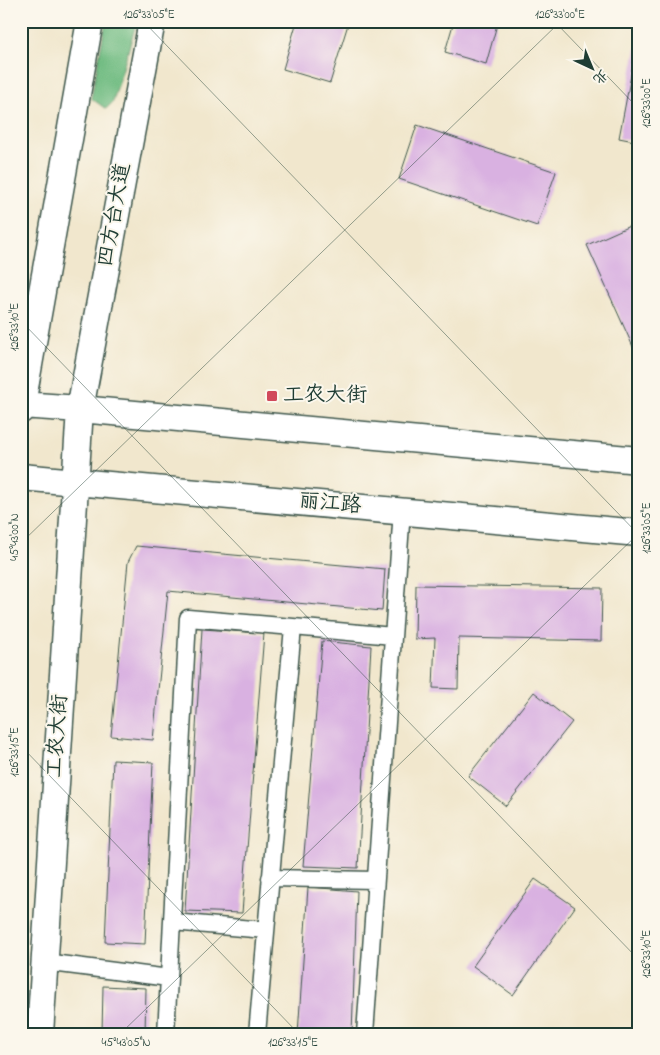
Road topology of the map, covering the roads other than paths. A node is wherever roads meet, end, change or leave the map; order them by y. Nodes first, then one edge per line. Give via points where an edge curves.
1 (90, 21) edge
2 (152, 21) edge
3 (21, 405) edge
4 (80, 408) junction
5 (21, 410) edge
6 (639, 460) edge
7 (21, 478) edge
8 (75, 480) junction
9 (402, 510) junction
10 (639, 533) edge
11 (293, 627) junction
12 (393, 636) junction
13 (270, 878) junction
14 (376, 880) junction
15 (172, 922) junction
16 (266, 930) junction
17 (44, 962) junction
18 (169, 978) junction
19 (40, 1034) edge
20 (166, 1034) edge
21 (257, 1034) edge
22 (365, 1034) edge

1 - 3 main road
2 - 4 main road, 四方台大道
3 - 4 main road
3 - 5 main road
4 - 6 main road
4 - 8 main road, 工农大街
7 - 8 main road, 丽江路
8 - 9 main road, 丽江路
8 - 17 main road, 工农大街
9 - 10 main road, 丽江路
9 - 12 street
11 - 12 street
11 - 13 street
11 - 15 street via 188,618
12 - 14 street
13 - 14 street
13 - 16 street
14 - 22 street
15 - 16 street
15 - 18 street
16 - 21 street
17 - 18 street
17 - 19 main road, 工农大街
18 - 20 street

